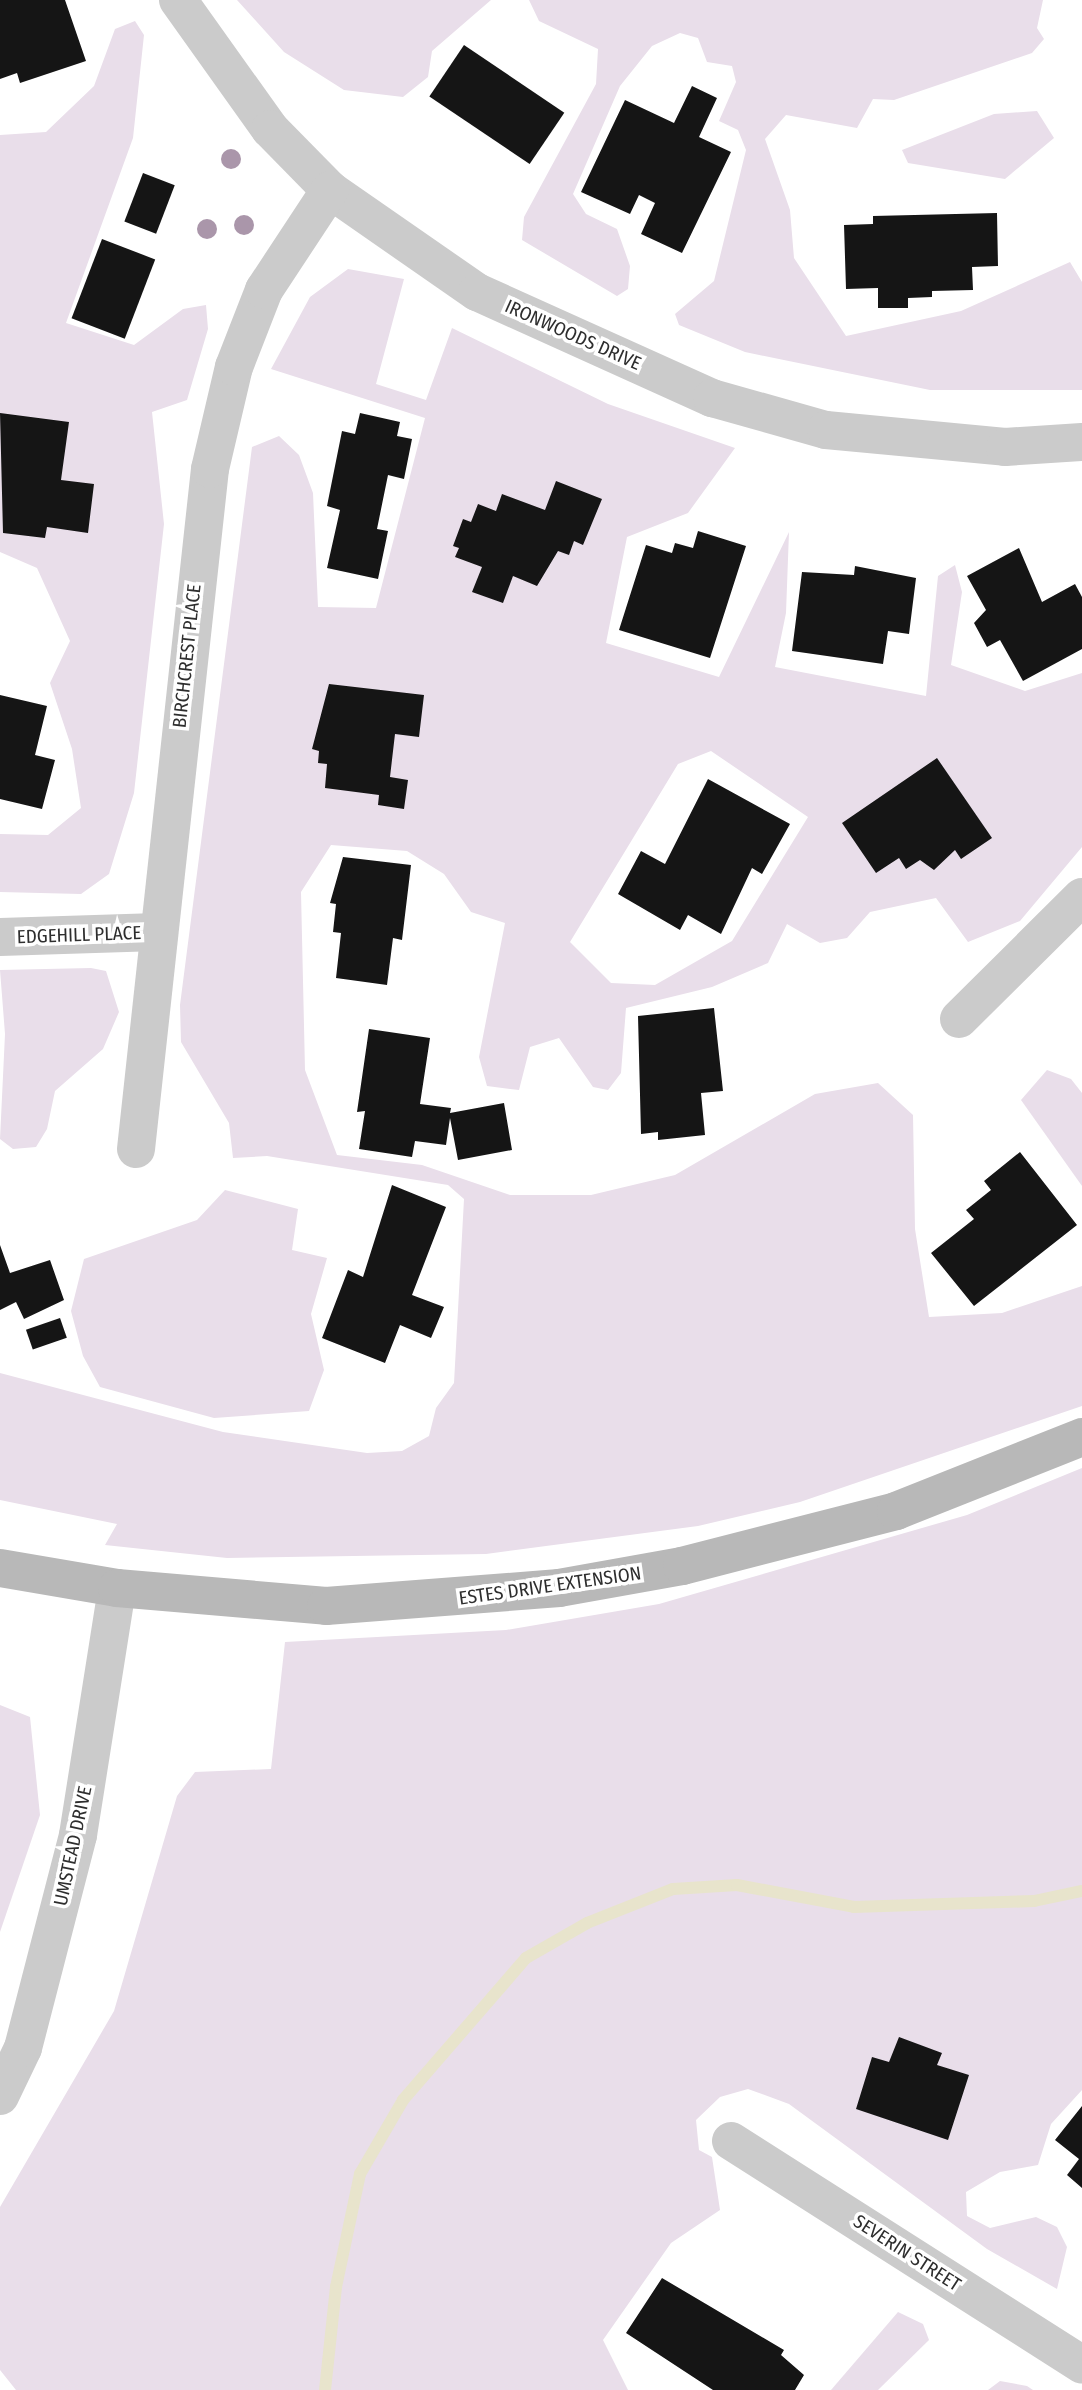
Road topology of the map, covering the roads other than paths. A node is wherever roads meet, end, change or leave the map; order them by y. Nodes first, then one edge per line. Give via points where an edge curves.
1 (178, 0) edge
2 (330, 190) junction
3 (1082, 442) edge
4 (1082, 897) edge
5 (158, 932) junction
6 (0, 937) edge
7 (959, 1019) dead end
8 (136, 1149) dead end
9 (1082, 1437) edge
10 (0, 1568) edge
11 (117, 1588) junction
12 (0, 2096) edge
13 (732, 2141) dead end
14 (1082, 2365) edge

1 - 2 street, IRONWOODS DRIVE via 270,129
2 - 3 street, IRONWOODS DRIVE via 477,292 712,398 826,430 895,441 1005,447
2 - 5 street, BIRCHCREST PLACE via 264,290 233,367 210,469
4 - 7 street
5 - 6 street, EDGEHILL PLACE
5 - 8 street, BIRCHCREST PLACE
9 - 11 main road, ESTES DRIVE EXTENSION via 896,1511 682,1566 559,1588 326,1606
10 - 11 main road, ESTES DRIVE EXTENSION
11 - 12 street, UMSTEAD DRIVE via 78,1836 23,2048
13 - 14 street, SEVERIN STREET

